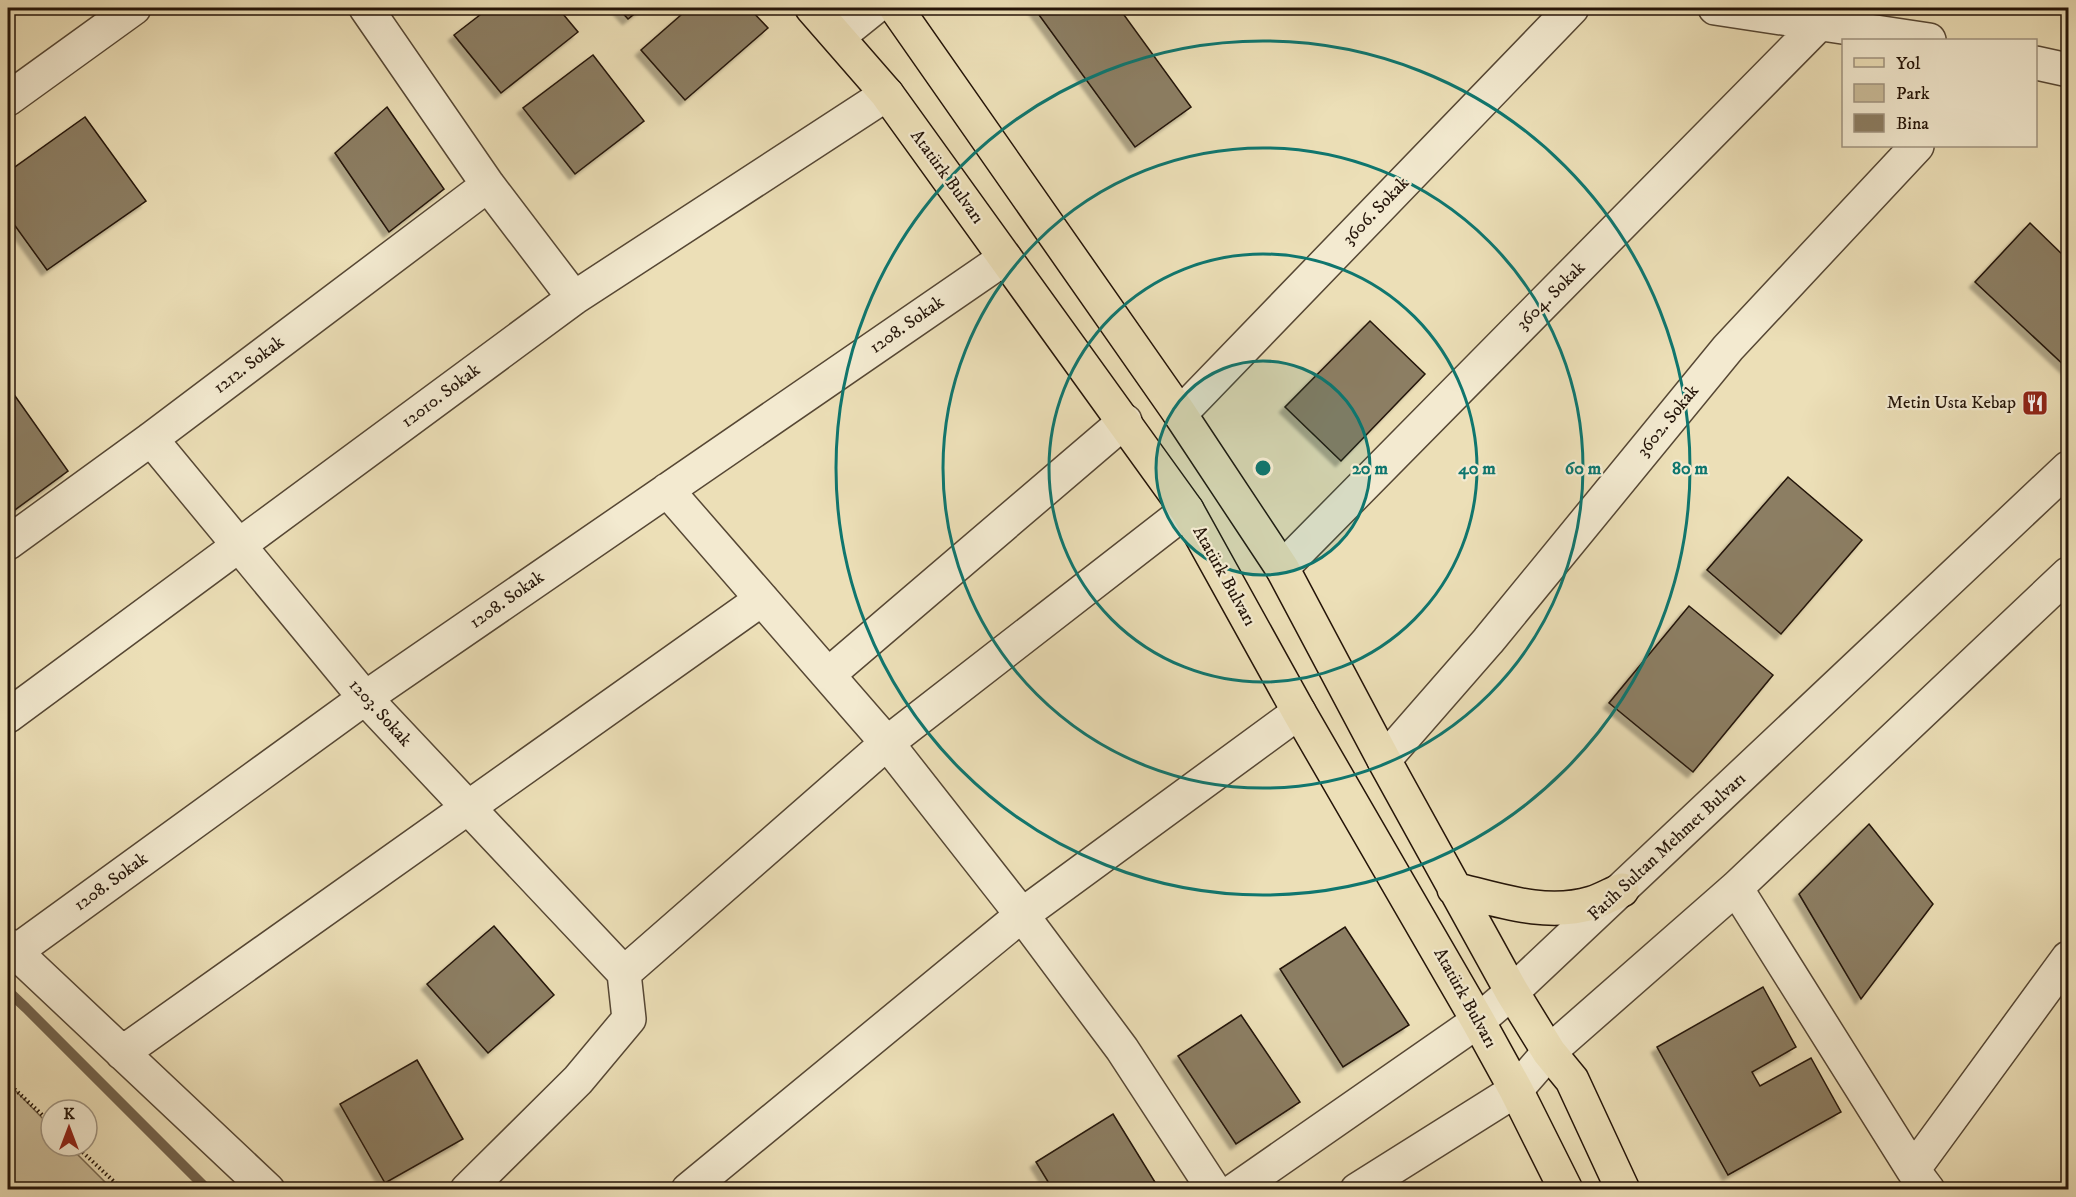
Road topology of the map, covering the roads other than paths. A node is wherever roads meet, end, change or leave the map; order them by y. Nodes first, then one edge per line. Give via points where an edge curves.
1 (366, 8) edge
2 (812, 8) edge
3 (874, 8) edge
4 (896, 8) edge
5 (1572, 8) edge
6 (1721, 8) edge
7 (122, 11) edge
8 (1820, 23) junction
9 (838, 37) junction
10 (1923, 39) edge
11 (2037, 63) edge
12 (2068, 70) edge
13 (887, 94) junction
14 (8, 99) edge
15 (1916, 147) edge
16 (488, 185) junction
17 (1005, 258) junction
18 (574, 298) junction
19 (1180, 414) junction
20 (1125, 421) junction
21 (151, 439) junction
22 (2068, 468) edge
23 (667, 490) junction
24 (1187, 510) junction
25 (8, 543) edge
26 (238, 547) junction
27 (1282, 568) junction
28 (2068, 573) edge
29 (762, 598) junction
30 (829, 674) junction
31 (364, 698) junction
32 (1299, 712) junction
33 (8, 716) edge
34 (887, 743) junction
35 (1384, 760) junction
36 (468, 808) junction
37 (1736, 888) junction
38 (1454, 889) junction
39 (1622, 890) junction
40 (1022, 915) junction
41 (11, 948) edge
42 (2068, 958) edge
43 (624, 973) junction
44 (1512, 992) junction
45 (1478, 1021) junction
46 (1548, 1052) junction
47 (122, 1053) junction
48 (1516, 1090) junction
49 (1921, 1180) edge
50 (268, 1190) edge
51 (467, 1190) edge
52 (688, 1190) edge
53 (1214, 1190) edge
54 (1235, 1190) edge
55 (1357, 1190) edge
56 (1566, 1190) edge
57 (1623, 1190) edge

1 - 16 street
2 - 9 main road, Atatürk Bulvarı
3 - 9 street
4 - 19 main road
5 - 19 street, 3606. Sokak
6 - 8 street
7 - 14 street
8 - 10 street
8 - 27 street, 3604. Sokak
9 - 13 main road, Atatürk Bulvarı
11 - 12 street
13 - 17 main road, Atatürk Bulvarı
13 - 18 street, 12010. Sokak
15 - 35 street, 3602. Sokak via 1728,348 1495,632
16 - 18 street
16 - 21 street, 1212. Sokak
17 - 20 main road, Atatürk Bulvarı
17 - 23 street, 1208. Sokak
18 - 26 street, 12010. Sokak
19 - 27 main road
20 - 24 main road, Atatürk Bulvarı
20 - 30 street
21 - 25 street, 1212. Sokak
21 - 26 street, 1203. Sokak
22 - 39 street, Fatih Sultan Mehmet Bulvarı
23 - 29 street
23 - 31 street, 1208. Sokak
24 - 32 main road, Atatürk Bulvarı
24 - 34 street
26 - 31 street, 1203. Sokak
26 - 33 street, 12010. Sokak
27 - 35 main road
28 - 37 street
29 - 30 street
29 - 36 street
30 - 34 street
31 - 36 street, 1203. Sokak
31 - 41 street, 1208. Sokak
32 - 40 street
32 - 45 main road, Atatürk Bulvarı
34 - 40 street
34 - 43 street
35 - 38 main road
36 - 43 street, 1203. Sokak
36 - 47 street
37 - 46 street
37 - 49 street
38 - 39 main road via 1521,906 1567,908 1592,903
38 - 44 main road
39 - 44 street, Fatih Sultan Mehmet Bulvarı
40 - 52 street
40 - 53 street via 1122,1049
41 - 47 street
42 - 49 street
43 - 51 street via 629,1019 578,1080
44 - 45 street, Fatih Sultan Mehmet Bulvarı
44 - 46 main road
45 - 48 main road, Atatürk Bulvarı
45 - 54 street, Fatih Sultan Mehmet Bulvarı
46 - 48 street
46 - 57 main road via 1572,1080
47 - 50 street
48 - 55 street
48 - 56 main road, Atatürk Bulvarı

